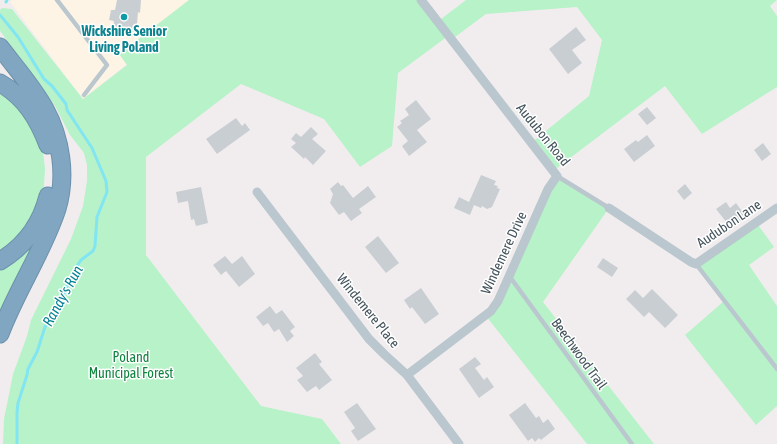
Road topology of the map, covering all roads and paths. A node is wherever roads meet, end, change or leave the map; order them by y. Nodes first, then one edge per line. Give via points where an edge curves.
1 (57, 0) edge
2 (421, 0) edge
3 (0, 47) edge
4 (0, 83) edge
5 (84, 95) dead end
6 (557, 176) junction
7 (257, 192) dead end
8 (608, 208) joint
9 (777, 208) edge
10 (0, 261) edge
11 (696, 264) junction
12 (510, 277) junction
13 (0, 334) edge
14 (777, 369) edge
15 (407, 375) junction
16 (460, 444) edge
17 (632, 444) edge

1 - 5 lane via 107,65
2 - 6 street, Audubon Road
3 - 13 highway via 45,108 54,129 61,158 62,183 57,209
4 - 10 highway via 30,109 41,127 53,168 45,209 32,233 17,249
6 - 8 lane, Audubon Road
6 - 12 street, Windemere Drive via 548,189
7 - 15 street, Windemere Place via 369,338
8 - 11 street, Audubon Road
9 - 11 street, Audubon Lane
11 - 14 lane
12 - 15 street, Windemere Drive via 491,311
12 - 17 lane, Beechwood Trail
15 - 16 street, Windemere Place

